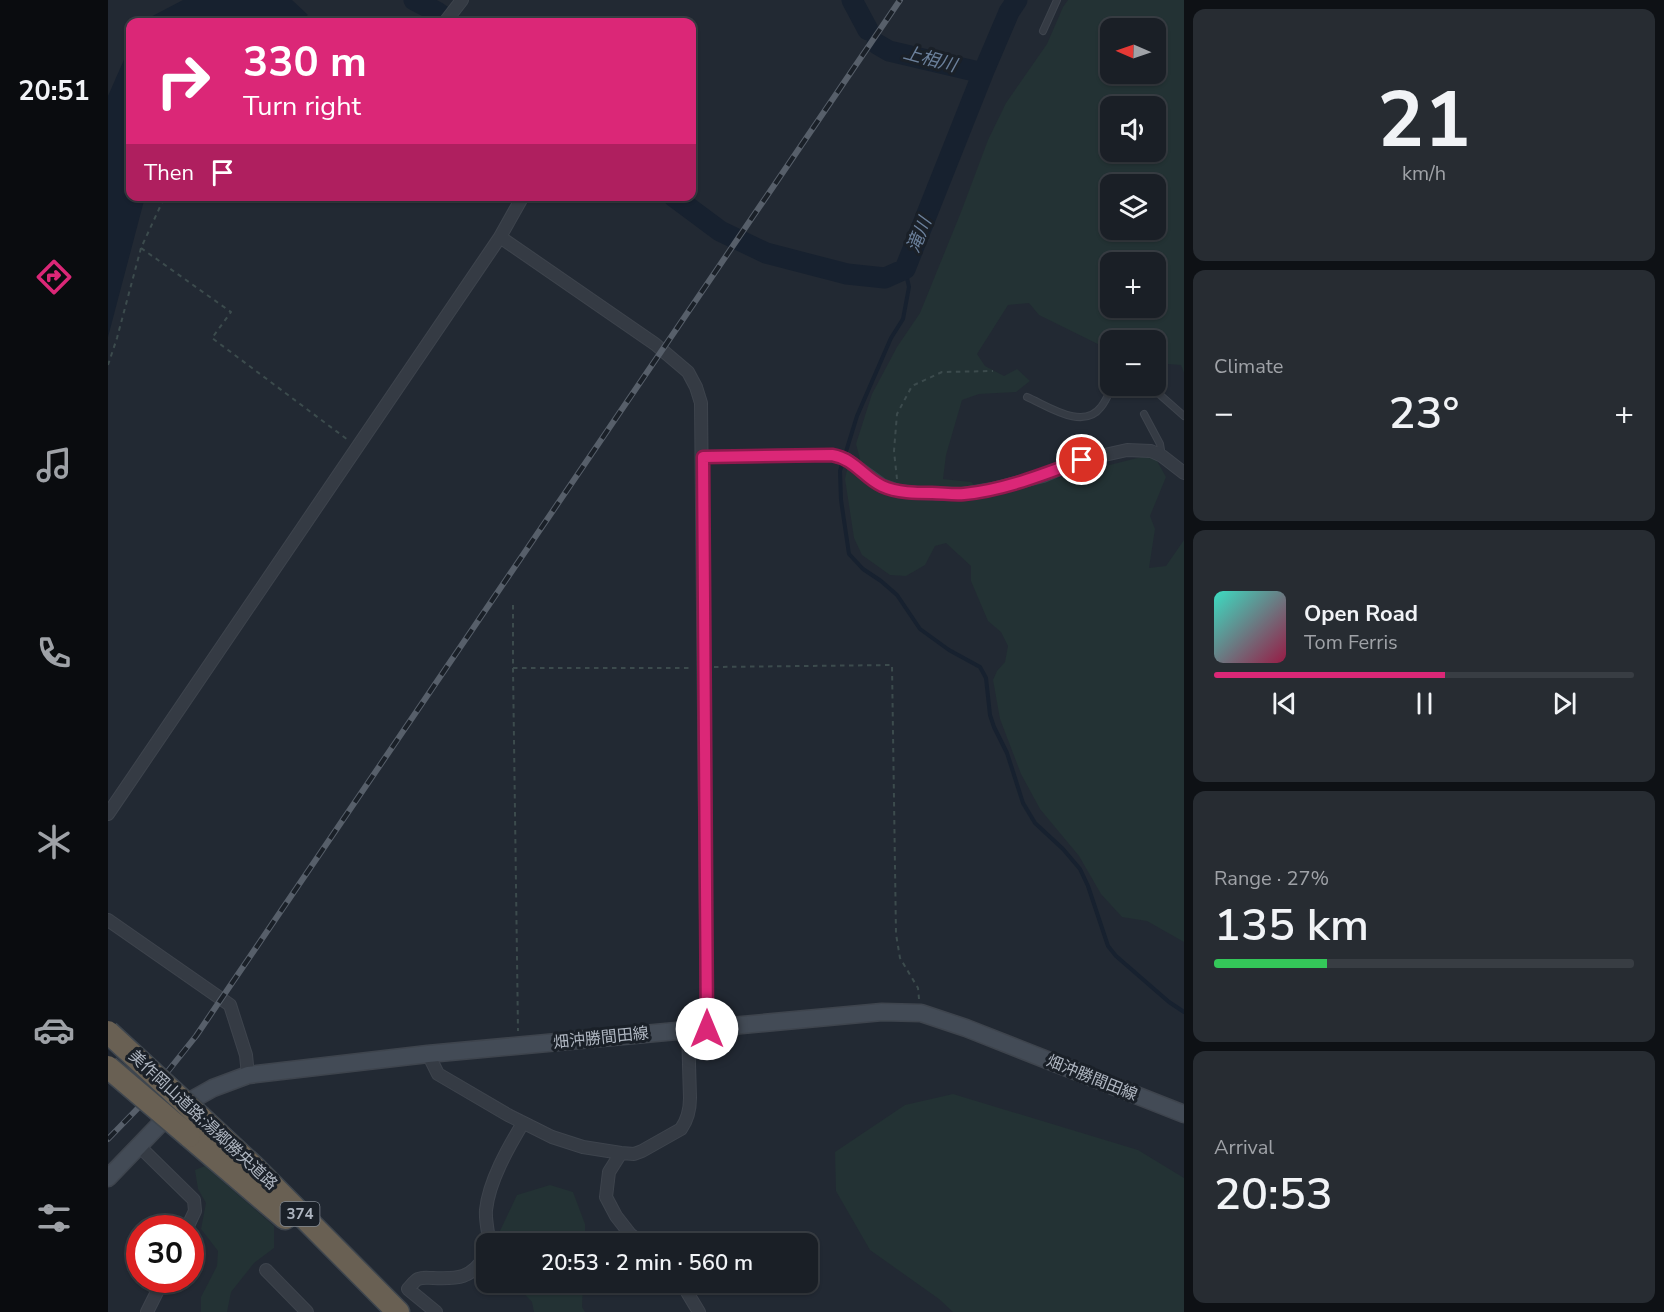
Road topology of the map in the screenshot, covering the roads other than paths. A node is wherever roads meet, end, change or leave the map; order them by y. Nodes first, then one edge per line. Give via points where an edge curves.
1 (462, 0) edge
2 (1057, 0) edge
3 (448, 18) edge
4 (1042, 31) dead end
5 (520, 201) edge
6 (500, 237) junction
7 (1108, 396) edge
8 (1161, 396) edge
9 (1027, 397) dead end
10 (1144, 414) dead end
11 (1184, 416) edge
12 (1162, 456) junction
13 (703, 457) junction
14 (1184, 473) edge
15 (108, 814) edge
16 (108, 920) edge
17 (707, 1029) junction
18 (688, 1030) junction
19 (108, 1032) edge
20 (428, 1054) junction
21 (108, 1067) edge
22 (248, 1076) junction
23 (1184, 1114) edge
24 (523, 1123) junction
25 (194, 1126) junction
26 (139, 1146) junction
27 (621, 1154) junction
28 (108, 1178) edge
29 (193, 1215) edge
30 (488, 1233) edge
31 (629, 1233) edge
32 (476, 1267) edge
33 (266, 1270) dead end
34 (156, 1293) edge
35 (688, 1293) edge
36 (147, 1312) edge
37 (307, 1312) edge
38 (397, 1312) edge
39 (436, 1312) edge
40 (699, 1312) edge

1 - 3 street
2 - 4 lane
5 - 6 street
6 - 13 street via 655,344 688,372 701,403
6 - 15 street
7 - 9 lane via 1095,413 1082,417 1068,416
8 - 11 lane
10 - 12 lane
12 - 13 street via 1151,451 1127,450 963,494 899,491 882,486 846,459 832,455
12 - 14 street
13 - 17 street
16 - 22 street via 230,1005 246,1055
17 - 18 main road, 畑沖勝間田線
17 - 23 main road, 畑沖勝間田線 via 882,1012 921,1014
18 - 20 main road, 畑沖勝間田線
18 - 27 street via 690,1108 686,1122 642,1151
19 - 25 highway, 美作岡山道路;湯郷勝央道路, bridge
20 - 22 main road, 畑沖勝間田線
20 - 24 street via 438,1074
21 - 25 highway, bridge
22 - 26 main road, 畑沖勝間田線 via 213,1088 181,1106
24 - 27 street via 583,1147
24 - 30 street via 489,1191
25 - 38 highway
26 - 28 main road, 畑沖勝間田線
26 - 29 street via 194,1200
27 - 31 street via 609,1172 606,1197
32 - 39 street via 456,1279 422,1278 408,1289
33 - 37 street
34 - 36 street
35 - 40 street

